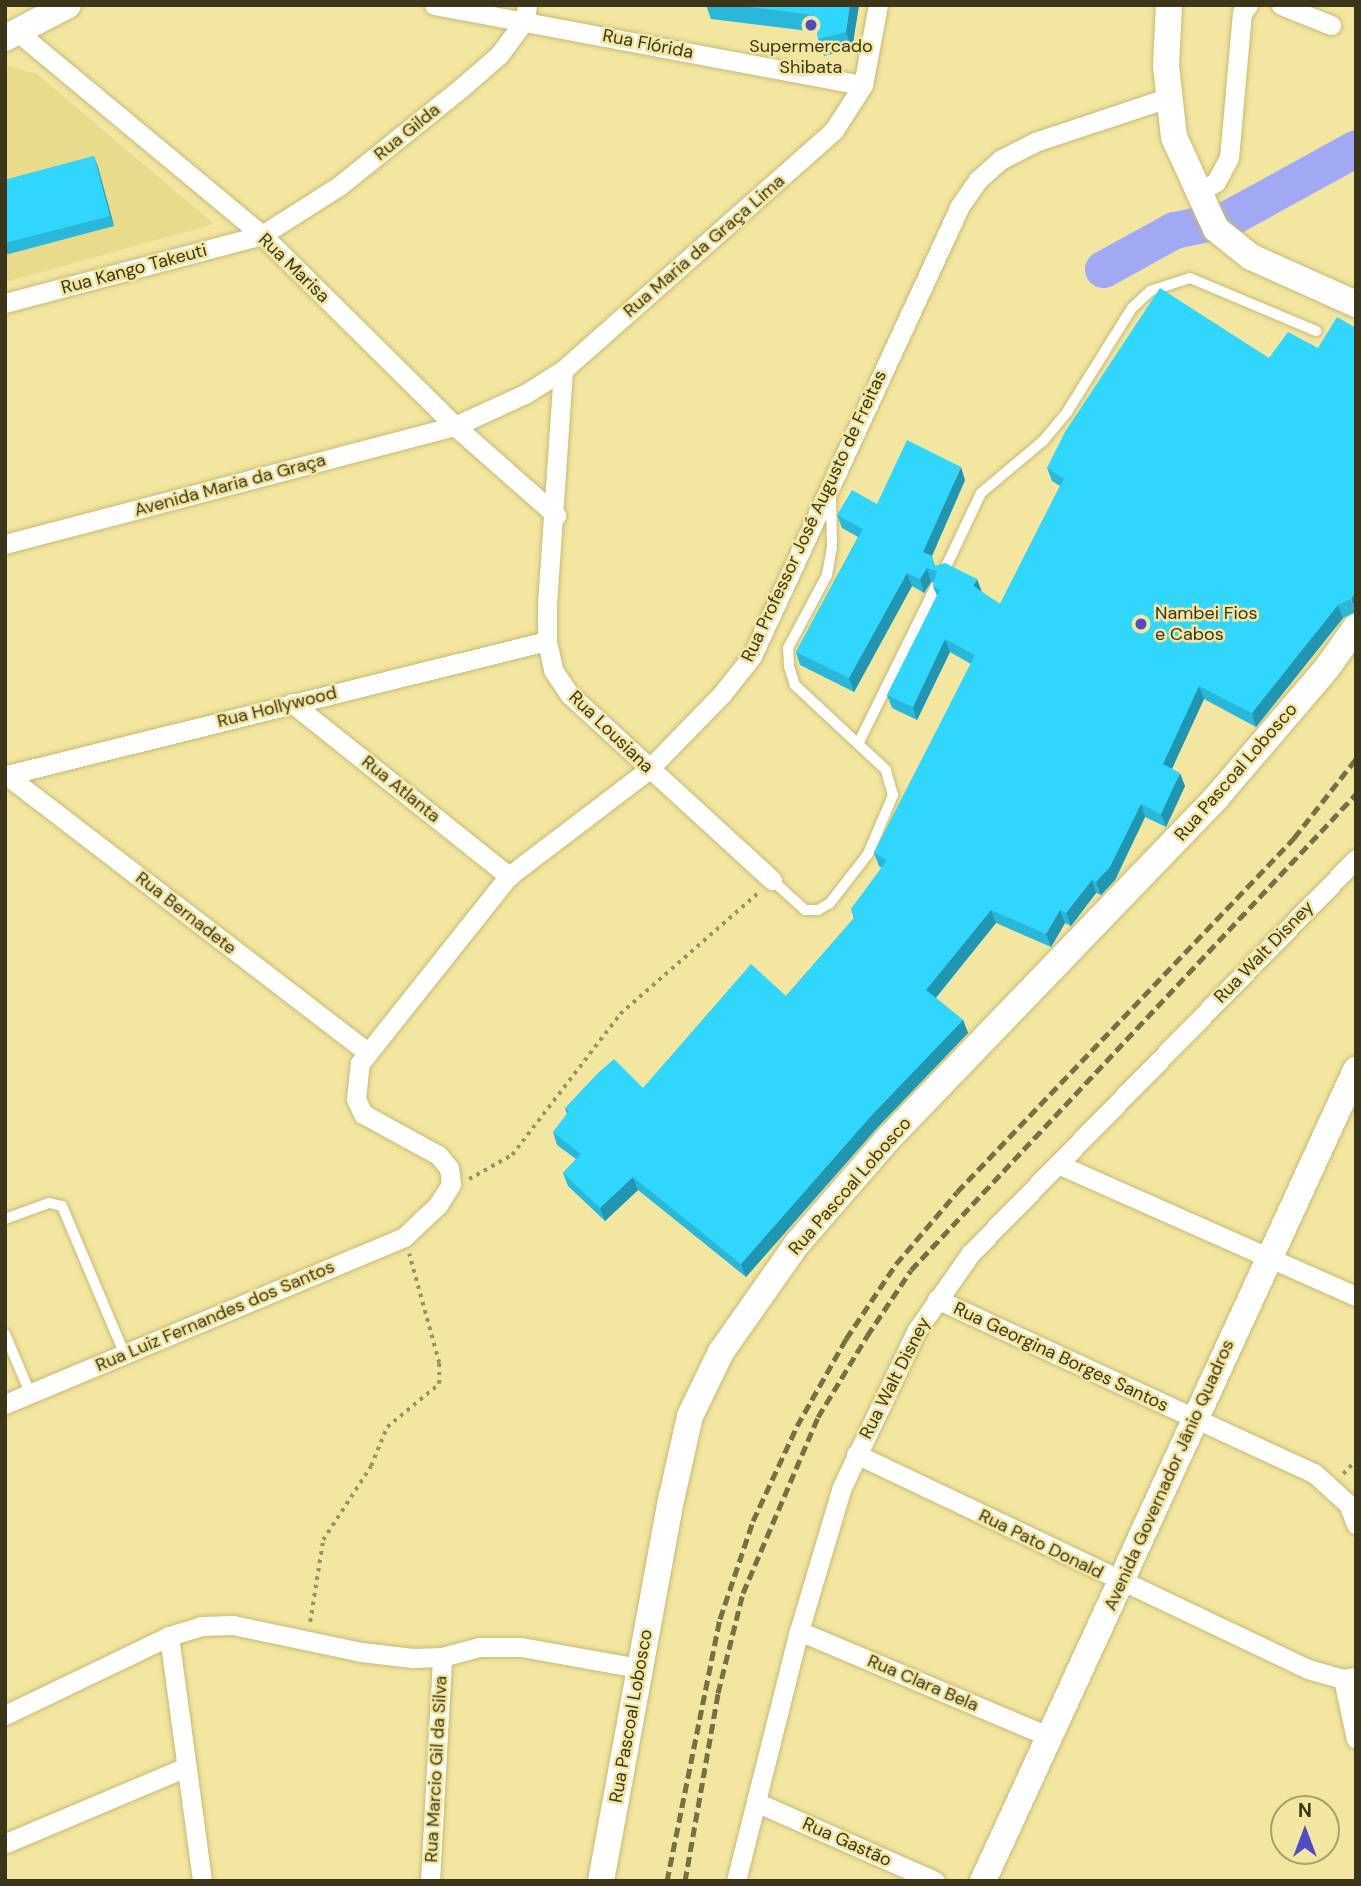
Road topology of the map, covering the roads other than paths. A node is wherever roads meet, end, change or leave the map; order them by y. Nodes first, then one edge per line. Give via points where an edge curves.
1 (68, 5) edge
2 (434, 5) edge
3 (878, 5) edge
4 (1169, 5) edge
5 (1248, 5) edge
6 (1281, 5) edge
7 (526, 13) edge
8 (1331, 25) dead end
9 (13, 36) edge
10 (863, 85) junction
11 (1167, 98) junction
12 (1198, 198) junction
13 (262, 236) junction
14 (5, 303) edge
15 (1356, 304) edge
16 (1317, 331) dead end
17 (563, 370) junction
18 (455, 426) junction
19 (831, 488) junction
20 (556, 515) junction
21 (5, 544) edge
22 (943, 573) edge
23 (935, 588) edge
24 (1356, 627) edge
25 (547, 641) junction
26 (292, 703) junction
27 (859, 742) junction
28 (648, 770) junction
29 (6, 775) edge
30 (1356, 859) edge
31 (509, 876) junction
32 (772, 880) joint
33 (368, 1052) junction
34 (1353, 1081) edge
35 (1060, 1165) junction
36 (5, 1219) edge
37 (1270, 1257) junction
38 (1356, 1296) edge
39 (937, 1299) junction
40 (5, 1334) edge
41 (124, 1353) junction
42 (30, 1394) junction
43 (5, 1404) edge
44 (1192, 1419) junction
45 (856, 1454) junction
46 (1356, 1524) edge
47 (1121, 1584) junction
48 (799, 1631) junction
49 (169, 1636) junction
50 (442, 1657) junction
51 (639, 1668) junction
52 (1349, 1678) edge
53 (5, 1715) edge
54 (1047, 1736) junction
55 (1356, 1739) edge
56 (186, 1767) junction
57 (758, 1804) junction
58 (6, 1843) edge
59 (202, 1881) edge
60 (430, 1881) edge
61 (601, 1881) edge
62 (736, 1881) edge
63 (935, 1881) edge
64 (983, 1881) edge

1 - 9 main road
2 - 7 street, Rua Flórida
3 - 10 street, Rua Maria da Graça Lima
4 - 11 main road
5 - 12 street via 1242,13 1229,158 1216,182
6 - 8 street
7 - 10 street, Rua Flórida
7 - 13 street, Rua Gilda via 499,55 451,96 339,186
9 - 13 street, Rua Marisa
10 - 17 street, Rua Maria da Graça Lima via 834,130
11 - 12 main road via 1174,137
11 - 19 street, Rua Professor José Augusto de Freitas via 1035,142 1000,160 978,180 959,207
12 - 15 main road via 1216,229 1251,257
13 - 14 street, Rua Kango Takeuti
13 - 18 street, Rua Marisa
16 - 22 lane via 1190,278 1150,290 1132,308 1043,442 981,494
17 - 18 street, Rua Maria da Graça Lima via 525,394
17 - 20 street, Rua Lousiana
18 - 20 street, Rua Marisa
18 - 21 street, Avenida Maria da Graça
19 - 27 lane via 832,547 827,575 788,648 789,666 794,685
19 - 28 street, Rua Professor José Augusto de Freitas via 752,656
20 - 25 street, Rua Lousiana
23 - 27 lane
24 - 51 main road, Rua Pascoal Lobosco via 1327,668 1216,798 887,1140 755,1298 704,1382 690,1416
25 - 26 street, Rua Hollywood
25 - 28 street, Rua Lousiana via 553,670 570,695
26 - 29 street, Rua Hollywood
26 - 31 street, Rua Atlanta
27 - 32 lane via 886,770 893,795 868,854 830,903 818,910 805,910
28 - 31 street, Rua Professor José Augusto de Freitas
28 - 32 street, Rua Lousiana
29 - 33 street, Rua Bernadete
30 - 35 street, Rua Walt Disney
31 - 33 street, Rua Professor José Augusto de Freitas via 387,1034
33 - 41 street, Rua Luiz Fernandes dos Santos via 357,1081 356,1099 363,1114 438,1156 449,1168 451,1184 422,1223 404,1237
34 - 37 main road, Avenida Governador Jânio Quadros
35 - 37 street
35 - 39 street, Rua Walt Disney via 971,1253
36 - 41 lane via 50,1203 61,1206
37 - 38 street
37 - 44 main road, Avenida Governador Jânio Quadros
39 - 44 street, Rua Georgina Borges Santos
39 - 45 street, Rua Walt Disney via 882,1394
40 - 42 lane
41 - 42 street, Rua Luiz Fernandes dos Santos
42 - 43 street, Rua Luiz Fernandes dos Santos
44 - 46 street, Rua Georgina Borges Santos via 1314,1473 1348,1504
44 - 47 main road, Avenida Governador Jânio Quadros
45 - 47 street, Rua Pato Donald
45 - 48 street, Rua Walt Disney
47 - 52 street, Rua Pato Donald via 1308,1669
47 - 54 main road, Avenida Governador Jânio Quadros
48 - 54 street, Rua Clara Bela
48 - 57 street, Rua Walt Disney
49 - 50 street via 201,1626 233,1625 361,1652
49 - 53 street
49 - 56 street
50 - 51 street via 479,1647 521,1647
50 - 60 street, Rua Marcio Gil da Silva
51 - 61 main road, Rua Pascoal Lobosco
52 - 55 street
54 - 64 main road, Avenida Governador Jânio Quadros
56 - 58 street
56 - 59 street
57 - 62 street, Rua Walt Disney
57 - 63 street, Rua Gastão

